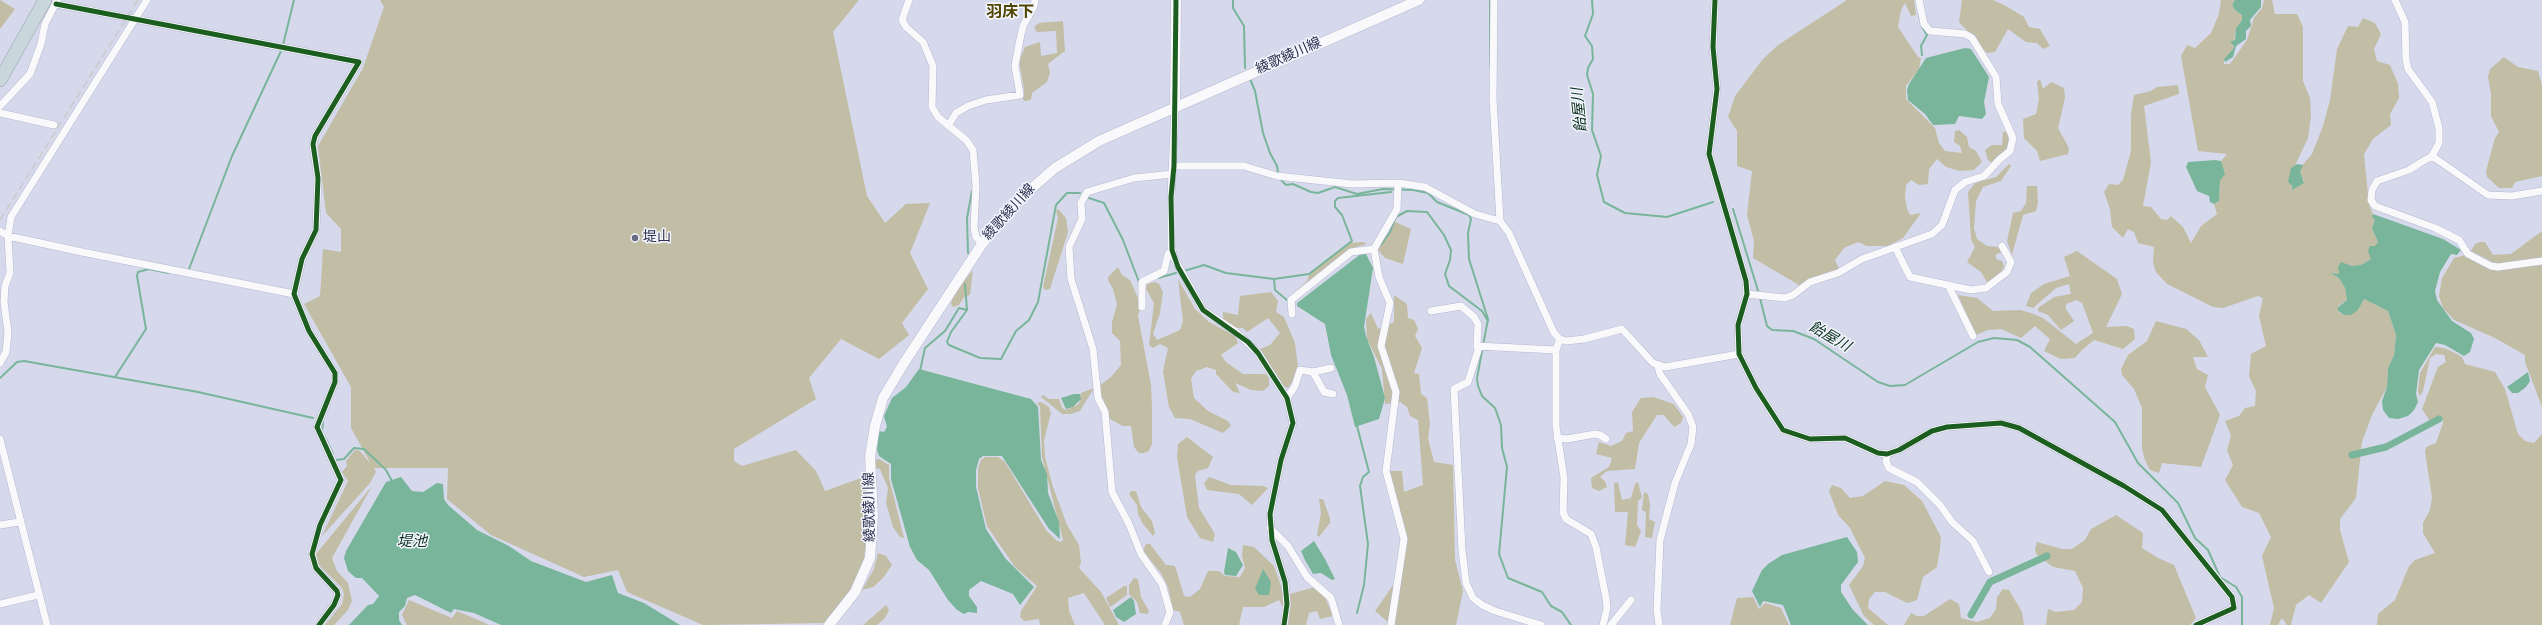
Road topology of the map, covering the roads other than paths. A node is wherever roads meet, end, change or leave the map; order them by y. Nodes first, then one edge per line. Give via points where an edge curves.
1 (35, 0) edge
2 (148, 0) edge
3 (910, 0) edge
4 (1035, 0) edge
5 (1176, 0) edge
6 (1419, 0) edge
7 (1494, 0) edge
8 (1715, 0) edge
9 (1919, 0) edge
10 (2395, 0) edge
11 (53, 1) edge
12 (135, 21) junction
13 (0, 63) edge
14 (0, 80) edge
15 (0, 106) edge
16 (1175, 107) junction
17 (0, 113) edge
18 (54, 125) dead end
19 (948, 126) junction
20 (2432, 156) junction
21 (1174, 166) junction
22 (1173, 174) junction
23 (1398, 187) junction
24 (2542, 191) edge
25 (1500, 221) junction
26 (0, 231) edge
27 (8, 236) junction
28 (982, 244) junction
29 (2002, 246) dead end
30 (1895, 247) junction
31 (1374, 249) junction
32 (1172, 250) junction
33 (2542, 261) edge
34 (1949, 287) junction
35 (294, 294) junction
36 (1751, 294) junction
37 (1142, 306) dead end
38 (1431, 311) dead end
39 (1292, 314) dead end
40 (1973, 336) dead end
41 (1560, 339) junction
42 (1481, 347) junction
43 (1556, 350) junction
44 (1739, 354) junction
45 (0, 363) edge
46 (1658, 366) junction
47 (1331, 368) dead end
48 (1313, 372) junction
49 (1333, 394) dead end
50 (1287, 398) junction
51 (1557, 438) junction
52 (0, 439) edge
53 (1606, 439) dead end
54 (1887, 454) junction
55 (19, 522) junction
56 (0, 525) edge
57 (1270, 528) junction
58 (1989, 572) dead end
59 (38, 595) junction
60 (1631, 600) dead end
61 (0, 604) edge
62 (1514, 621) edge
63 (1605, 624) edge
64 (47, 625) edge
65 (319, 625) edge
66 (829, 625) edge
67 (1165, 625) edge
68 (1284, 625) edge
69 (1339, 625) edge
70 (1391, 625) edge
71 (1541, 625) edge
72 (1659, 625) edge
73 (2196, 625) edge

1 - 13 highway
2 - 12 street
3 - 19 street via 902,20 923,42 929,54 933,66 932,107 938,118
4 - 19 street via 1023,26 1015,66 1020,95 986,100 968,106 956,113
5 - 16 main road
6 - 16 main road, 綾歌綾川線
7 - 25 street via 1492,54 1495,166
8 - 36 street via 1713,47 1717,89 1708,154
9 - 30 street via 1924,24 1930,31 1965,34 1972,38 1996,77 1998,104 2014,138 2010,151 1984,176 1965,182 1955,190 1942,225 1932,234
10 - 20 street via 2405,22 2408,69 2432,102 2439,144
11 - 12 street
11 - 14 highway
11 - 15 street via 30,74
12 - 27 street via 11,217
12 - 35 street via 359,62 315,136 313,144 318,178 316,230 302,259
16 - 21 street
16 - 28 main road, 綾歌綾川線 via 1099,141 1055,168 1017,201
17 - 18 street
19 - 28 street via 966,140 973,150 976,186 974,227 976,237
20 - 24 street via 2488,195 2512,196
20 - 33 street via 2409,170 2377,181 2372,190 2371,200 2375,206 2435,228 2459,240 2468,254 2491,266
21 - 22 street
21 - 23 street via 1244,166 1279,176
22 - 32 street
22 - 67 street via 1134,178 1087,192 1081,203 1082,219 1069,247 1071,279 1093,349 1098,398 1105,412 1112,492 1141,554 1162,584 1170,612
23 - 25 street via 1425,187 1475,214
23 - 31 street via 1397,209
25 - 41 street via 1509,233 1554,333
26 - 27 street
27 - 35 street
27 - 45 street via 10,273 5,286 4,302 8,332 6,352
28 - 66 main road, 綾歌綾川線 via 883,398 870,456 873,525 870,558 855,592
29 - 34 street via 2011,262 2007,272 1997,281 1986,288 1971,290
30 - 34 street via 1910,278
30 - 36 street via 1862,259 1838,273 1810,282 1785,298
31 - 39 street via 1351,252 1291,300
31 - 70 street via 1379,277 1390,303 1381,346 1396,392 1386,471 1404,539
32 - 37 street via 1168,254 1164,271 1142,283
32 - 50 street via 1178,267 1203,310 1248,342
34 - 40 street
35 - 65 street via 309,331 335,373 335,382 317,427 341,480 320,525 312,554 316,568 338,595
36 - 44 street via 1738,325
38 - 42 street via 1461,306 1478,324 1475,340 1477,346
41 - 43 street
41 - 46 street via 1584,339 1622,329
42 - 43 street
42 - 62 street via 1468,382 1454,389 1464,573 1473,598
43 - 51 street
44 - 46 street via 1673,366
44 - 54 street via 1756,388 1783,430 1810,439 1845,438 1878,453
46 - 72 street via 1660,374 1688,414 1693,427 1691,444 1675,483 1660,540
47 - 48 street
48 - 49 street via 1324,392
48 - 50 street via 1300,370 1295,386
50 - 57 street via 1293,423 1281,460 1270,514
51 - 53 street via 1567,439 1595,434
51 - 63 street via 1564,478 1563,512 1566,519 1592,534 1606,598
52 - 55 street
54 - 58 street via 1889,468 1917,482 1940,505 1952,522 1973,541
54 - 73 street via 1932,431 1947,427 2001,423 2019,428 2069,455 2162,510 2232,597 2234,608
55 - 56 street
55 - 59 street
57 - 68 street via 1285,582 1287,604
57 - 69 street via 1288,546 1307,576 1331,598
59 - 61 street
59 - 64 street
60 - 63 street
62 - 71 street

